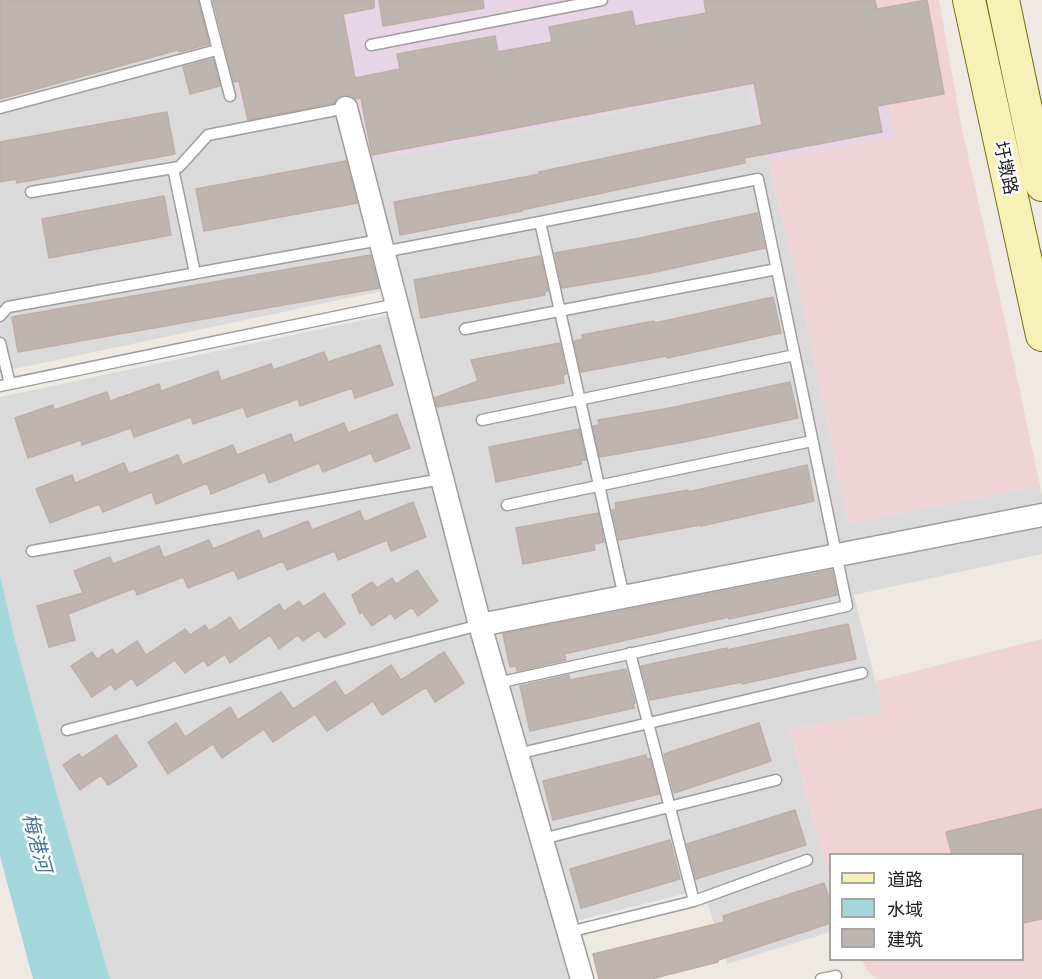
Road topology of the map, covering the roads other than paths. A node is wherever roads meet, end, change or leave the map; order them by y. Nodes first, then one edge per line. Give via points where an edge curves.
1 (205, 0) edge
2 (602, 0) edge
3 (969, 0) edge
4 (1003, 0) edge
5 (371, 45) dead end
6 (218, 50) junction
7 (230, 96) dead end
8 (0, 108) edge
9 (346, 108) joint
10 (173, 168) junction
11 (1042, 184) edge
12 (31, 192) dead end
13 (540, 222) junction
14 (382, 246) junction
15 (777, 269) junction
16 (195, 273) junction
17 (397, 304) junction
18 (559, 310) junction
19 (0, 316) edge
20 (465, 329) dead end
21 (1042, 335) edge
22 (0, 343) edge
23 (795, 355) junction
24 (5, 385) edge
25 (579, 399) junction
26 (482, 420) dead end
27 (812, 441) junction
28 (442, 479) junction
29 (599, 486) junction
30 (507, 505) dead end
31 (1042, 515) edge
32 (32, 551) dead end
33 (836, 555) junction
34 (624, 597) junction
35 (480, 625) junction
36 (630, 653) junction
37 (862, 673) dead end
38 (497, 683) junction
39 (648, 723) junction
40 (67, 730) dead end
41 (517, 754) junction
42 (776, 780) dead end
43 (670, 806) junction
44 (542, 839) junction
45 (807, 860) dead end
46 (694, 901) junction
47 (569, 932) junction
48 (836, 976) dead end
49 (582, 979) edge
50 (821, 979) edge

1 - 6 lane
2 - 5 lane
3 - 21 main road, 圩墩路
4 - 11 main road, 圩墩路
6 - 7 lane
6 - 8 lane
9 - 10 lane via 208,135 179,167
9 - 14 street
10 - 12 lane
10 - 16 lane
13 - 14 lane
13 - 15 lane via 758,178
13 - 18 lane
14 - 16 lane
14 - 17 street
15 - 18 lane
15 - 23 lane
16 - 19 lane via 8,306
17 - 24 lane
17 - 28 street
18 - 20 lane
18 - 25 lane
22 - 24 lane
23 - 25 lane
23 - 27 lane
25 - 26 lane
25 - 29 lane
27 - 29 lane
27 - 33 lane
28 - 32 lane
28 - 35 street
29 - 30 lane
29 - 34 lane
31 - 33 street
33 - 34 street
33 - 36 lane via 847,606
34 - 35 street
35 - 38 street
35 - 40 lane
36 - 38 lane
36 - 39 lane
37 - 39 lane
38 - 41 street
39 - 41 lane
39 - 43 lane
41 - 44 street
42 - 43 lane
43 - 44 lane
43 - 46 lane
44 - 47 street
45 - 46 lane
46 - 47 lane
47 - 49 street
48 - 50 lane

